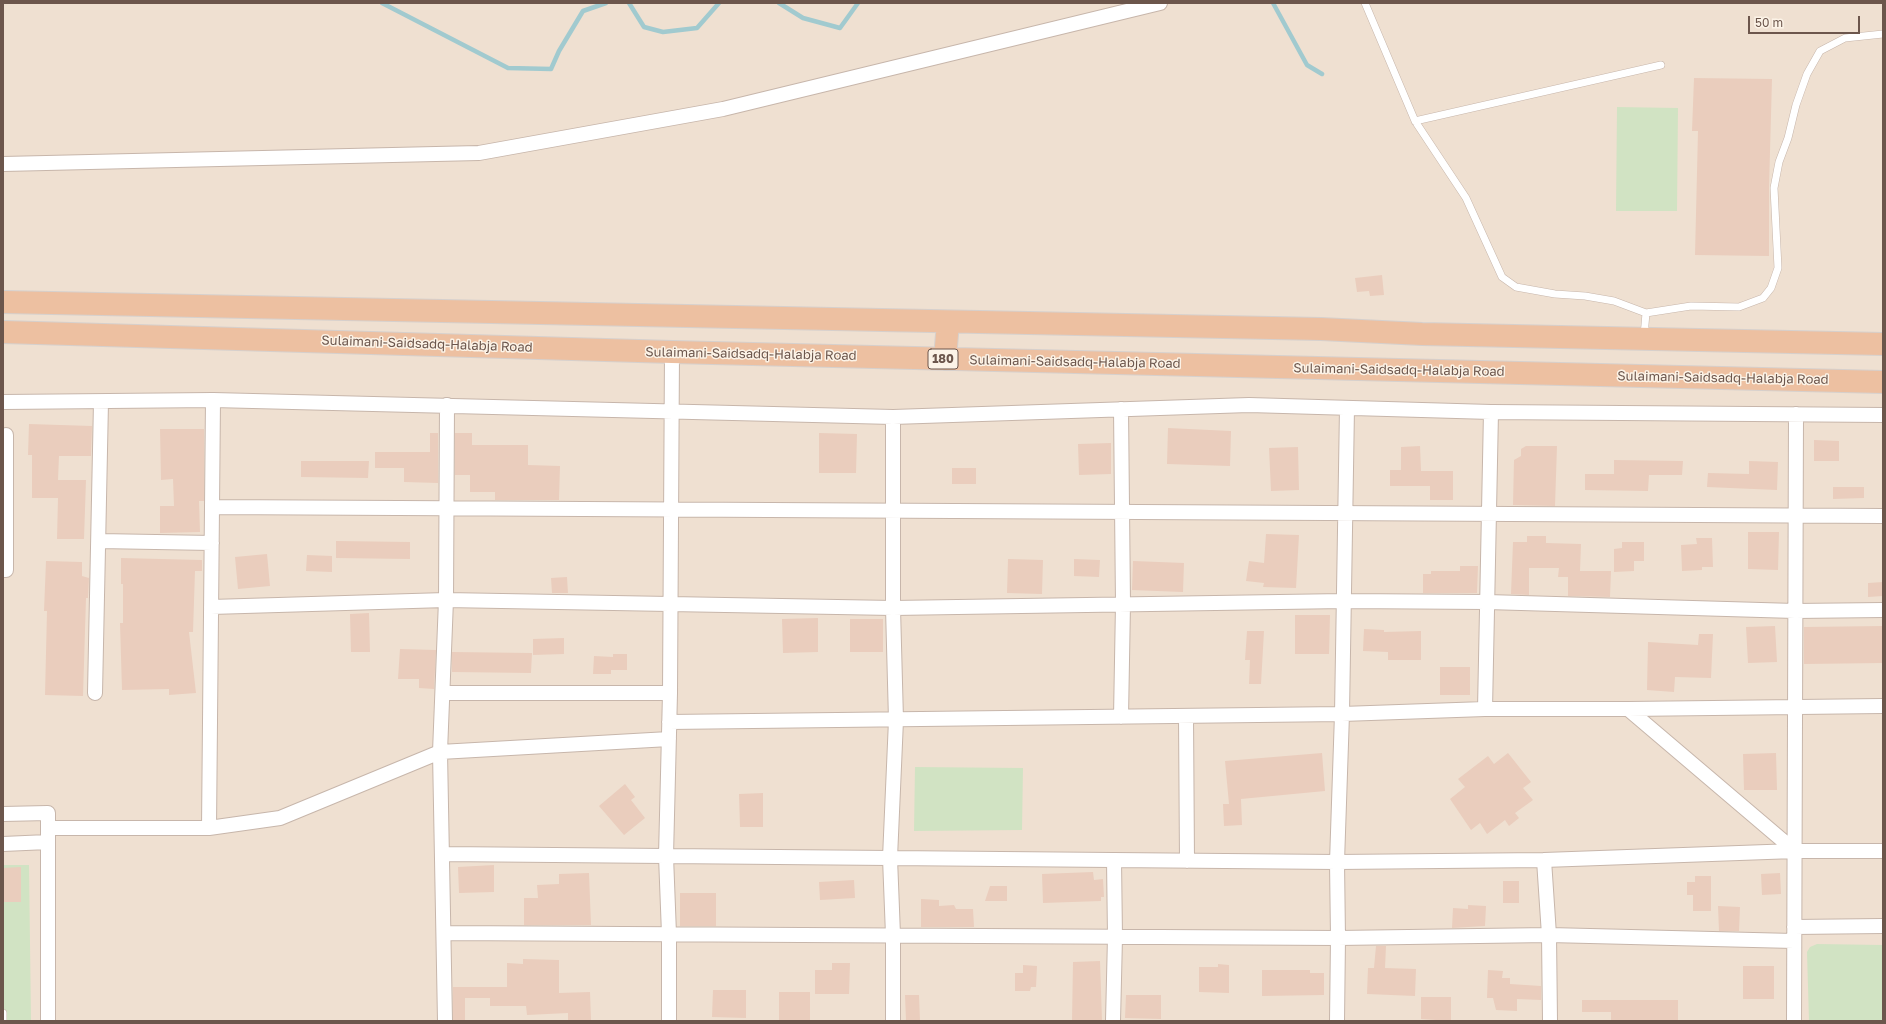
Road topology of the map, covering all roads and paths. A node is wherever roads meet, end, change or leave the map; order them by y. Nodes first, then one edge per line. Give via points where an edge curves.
1 (1160, 3) edge
2 (1365, 3) edge
3 (1883, 34) edge
4 (1660, 65) dead end
5 (1415, 121) junction
6 (3, 164) edge
7 (3, 302) edge
8 (1646, 314) junction
9 (948, 322) junction
10 (3, 332) edge
11 (1644, 339) junction
12 (1883, 344) edge
13 (672, 352) junction
14 (945, 359) junction
15 (1883, 382) edge
16 (213, 400) junction
17 (3, 402) edge
18 (101, 402) junction
19 (447, 405) junction
20 (1347, 408) junction
21 (1121, 409) junction
22 (672, 411) junction
23 (1491, 412) junction
24 (1796, 414) junction
25 (1883, 415) edge
26 (893, 417) junction
27 (6, 435) dead end
28 (212, 507) junction
29 (448, 509) junction
30 (670, 510) junction
31 (893, 511) junction
32 (1122, 512) junction
33 (1345, 513) junction
34 (1489, 513) junction
35 (1795, 516) junction
36 (1883, 516) edge
37 (99, 541) junction
38 (212, 543) junction
39 (3, 570) edge
40 (446, 600) junction
41 (1344, 601) junction
42 (1487, 602) junction
43 (670, 604) junction
44 (1123, 604) junction
45 (211, 607) junction
46 (893, 608) junction
47 (1883, 610) edge
48 (1795, 611) junction
49 (670, 692) junction
50 (95, 693) dead end
51 (443, 693) junction
52 (1883, 706) edge
53 (1795, 707) junction
54 (1485, 709) junction
55 (1628, 709) junction
56 (1342, 714) junction
57 (1186, 716) junction
58 (1121, 717) junction
59 (896, 720) junction
60 (669, 722) junction
61 (669, 739) junction
62 (440, 752) junction
63 (3, 814) edge
64 (48, 828) junction
65 (209, 828) junction
66 (48, 842) junction
67 (3, 844) edge
68 (1794, 851) junction
69 (1883, 851) edge
70 (442, 854) junction
71 (666, 856) junction
72 (890, 858) junction
73 (1114, 860) junction
74 (1544, 860) junction
75 (1187, 861) junction
76 (1337, 862) junction
77 (1883, 926) edge
78 (445, 932) junction
79 (669, 934) junction
80 (1794, 934) junction
81 (893, 935) junction
82 (1549, 935) junction
83 (1115, 937) junction
84 (1338, 938) junction
85 (3, 1013) edge
86 (3, 1021) edge
87 (48, 1021) edge
88 (445, 1021) edge
89 (669, 1021) edge
90 (893, 1021) edge
91 (1113, 1021) edge
92 (1337, 1021) edge
93 (1550, 1021) edge
94 (1794, 1021) edge

1 - 6 street via 723,109 479,153
2 - 5 lane
3 - 8 lane via 1845,38 1820,51 1807,74 1775,181 1778,268 1771,288 1763,298 1739,307 1691,306
4 - 5 lane
5 - 8 lane via 1466,198 1502,277 1516,287 1614,301
7 - 9 highway
8 - 11 lane
9 - 11 highway
9 - 14 highway
10 - 13 highway, Sulaimani-Saidsadq-Halabja Road / 180
11 - 12 highway
13 - 14 highway, Sulaimani-Saidsadq-Halabja Road / 180
13 - 22 street
14 - 15 highway, Sulaimani-Saidsadq-Halabja Road / 180
16 - 18 street
16 - 19 street
16 - 28 street
17 - 18 street
18 - 37 street
19 - 22 street
19 - 29 street
20 - 21 street via 1248,405
20 - 23 street
20 - 33 street
21 - 26 street
21 - 32 street
22 - 26 street
22 - 30 street
23 - 24 street
23 - 34 street
24 - 25 street
24 - 35 street
26 - 31 street
27 - 39 street via 6,570
28 - 29 street
28 - 38 street
29 - 30 street
29 - 40 street
30 - 31 street
30 - 43 street
31 - 32 street
31 - 46 street
32 - 33 street
32 - 44 street
33 - 34 street
33 - 41 street
34 - 35 street
34 - 42 street
35 - 36 street
35 - 48 street
37 - 38 street
37 - 50 street
38 - 45 street
40 - 43 street
40 - 45 street
40 - 51 street
41 - 42 street
41 - 44 street
41 - 56 street
42 - 48 street
42 - 54 street
43 - 46 street
43 - 49 street
44 - 46 street
44 - 58 street
45 - 65 street
46 - 59 street
47 - 48 street
48 - 53 street
49 - 51 street
49 - 60 street
51 - 62 street
52 - 53 street
53 - 55 street
53 - 68 street
54 - 55 street
54 - 56 street
55 - 68 street
56 - 57 street
56 - 76 street
57 - 58 street
57 - 75 street
58 - 59 street
59 - 60 street
59 - 72 street
60 - 61 street
61 - 62 street
61 - 71 street
62 - 65 street via 280,818
62 - 70 street
63 - 64 street via 48,812
64 - 65 street
64 - 66 street
66 - 67 street
66 - 87 street
68 - 69 street
68 - 74 street
68 - 80 street
70 - 71 street
70 - 78 street
71 - 72 street
71 - 79 street
72 - 73 street
72 - 81 street
73 - 75 street
73 - 83 street
74 - 76 street
74 - 82 street
75 - 76 street
76 - 84 street
77 - 80 street
78 - 79 street
78 - 88 street
79 - 81 street
79 - 89 street
80 - 82 street
80 - 94 street
81 - 83 street
81 - 90 street
82 - 84 street
82 - 93 street
83 - 84 street
83 - 91 street
84 - 92 street
85 - 86 lane

